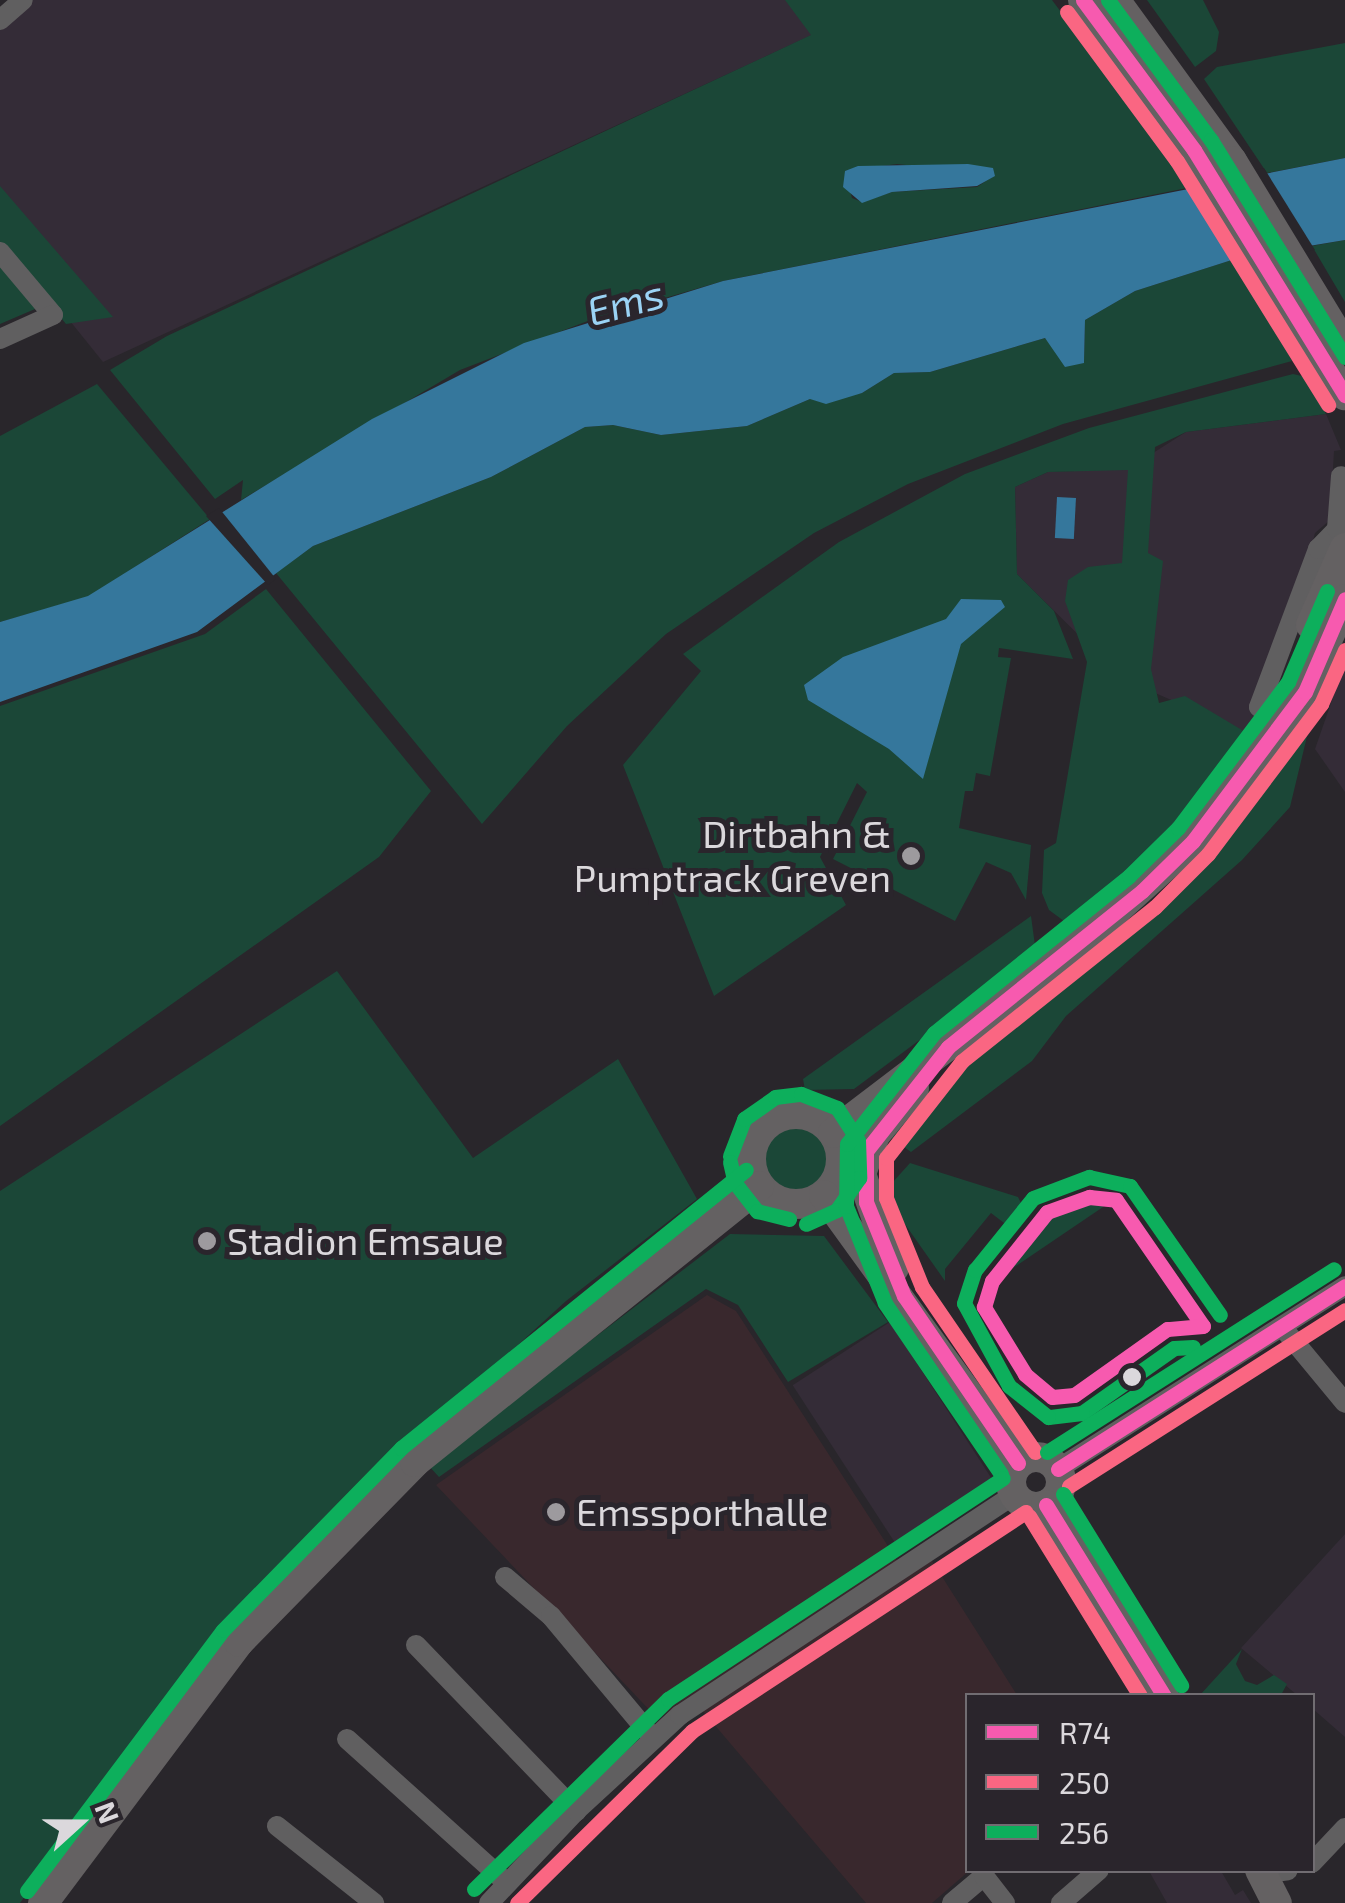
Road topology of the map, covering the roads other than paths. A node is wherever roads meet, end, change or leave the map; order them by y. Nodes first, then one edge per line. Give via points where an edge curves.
1 (23, 0) edge
2 (1083, 0) edge
3 (1115, 0) edge
4 (0, 20) edge
5 (1163, 82) junction
6 (0, 252) edge
7 (0, 339) edge
8 (1334, 346) edge
9 (1345, 395) edge
10 (1341, 476) dead end
11 (1342, 537) edge
12 (1345, 599) edge
13 (1281, 723) junction
14 (948, 1047) junction
15 (833, 1133) junction
16 (759, 1186) junction
17 (824, 1195) junction
18 (1345, 1286) edge
19 (904, 1296) junction
20 (1283, 1328) junction
21 (1345, 1403) edge
22 (1018, 1463) junction
23 (1058, 1469) junction
24 (1014, 1495) junction
25 (1046, 1505) junction
26 (505, 1577) dead end
27 (416, 1645) dead end
28 (1162, 1693) edge
29 (347, 1738) dead end
30 (653, 1738) junction
31 (576, 1811) junction
32 (278, 1826) dead end
33 (1345, 1828) edge
34 (1315, 1861) edge
35 (1096, 1873) edge
36 (1270, 1873) edge
37 (506, 1882) junction
38 (44, 1903) edge
39 (374, 1903) edge
40 (489, 1903) edge
41 (952, 1903) edge
42 (1005, 1903) edge
43 (1061, 1903) edge
44 (1277, 1903) edge

1 - 4 street
2 - 5 main road
3 - 5 main road
5 - 8 main road
6 - 7 street via 52,315
8 - 9 main road
10 - 11 street
11 - 13 main road via 1292,671
12 - 13 main road via 1304,692
13 - 14 main road via 1214,816 1142,891
14 - 15 main road
14 - 19 main road via 875,1135 861,1174
15 - 16 main road via 798,1114 772,1121 753,1144
15 - 17 main road via 842,1159
16 - 17 main road via 784,1204
16 - 38 main road via 415,1462 239,1642
17 - 19 main road
18 - 20 street
19 - 22 main road
20 - 21 street
20 - 23 street
22 - 23 main road via 1039,1456
22 - 24 main road via 1010,1480
23 - 25 main road via 1060,1490
24 - 25 main road via 1026,1506
24 - 30 street via 839,1606
25 - 28 main road
26 - 30 street via 551,1616
27 - 31 street
29 - 37 street
30 - 31 street
31 - 37 street
32 - 39 street
33 - 34 street
35 - 43 street
36 - 44 main road
37 - 40 street
41 - 42 street via 984,1876

